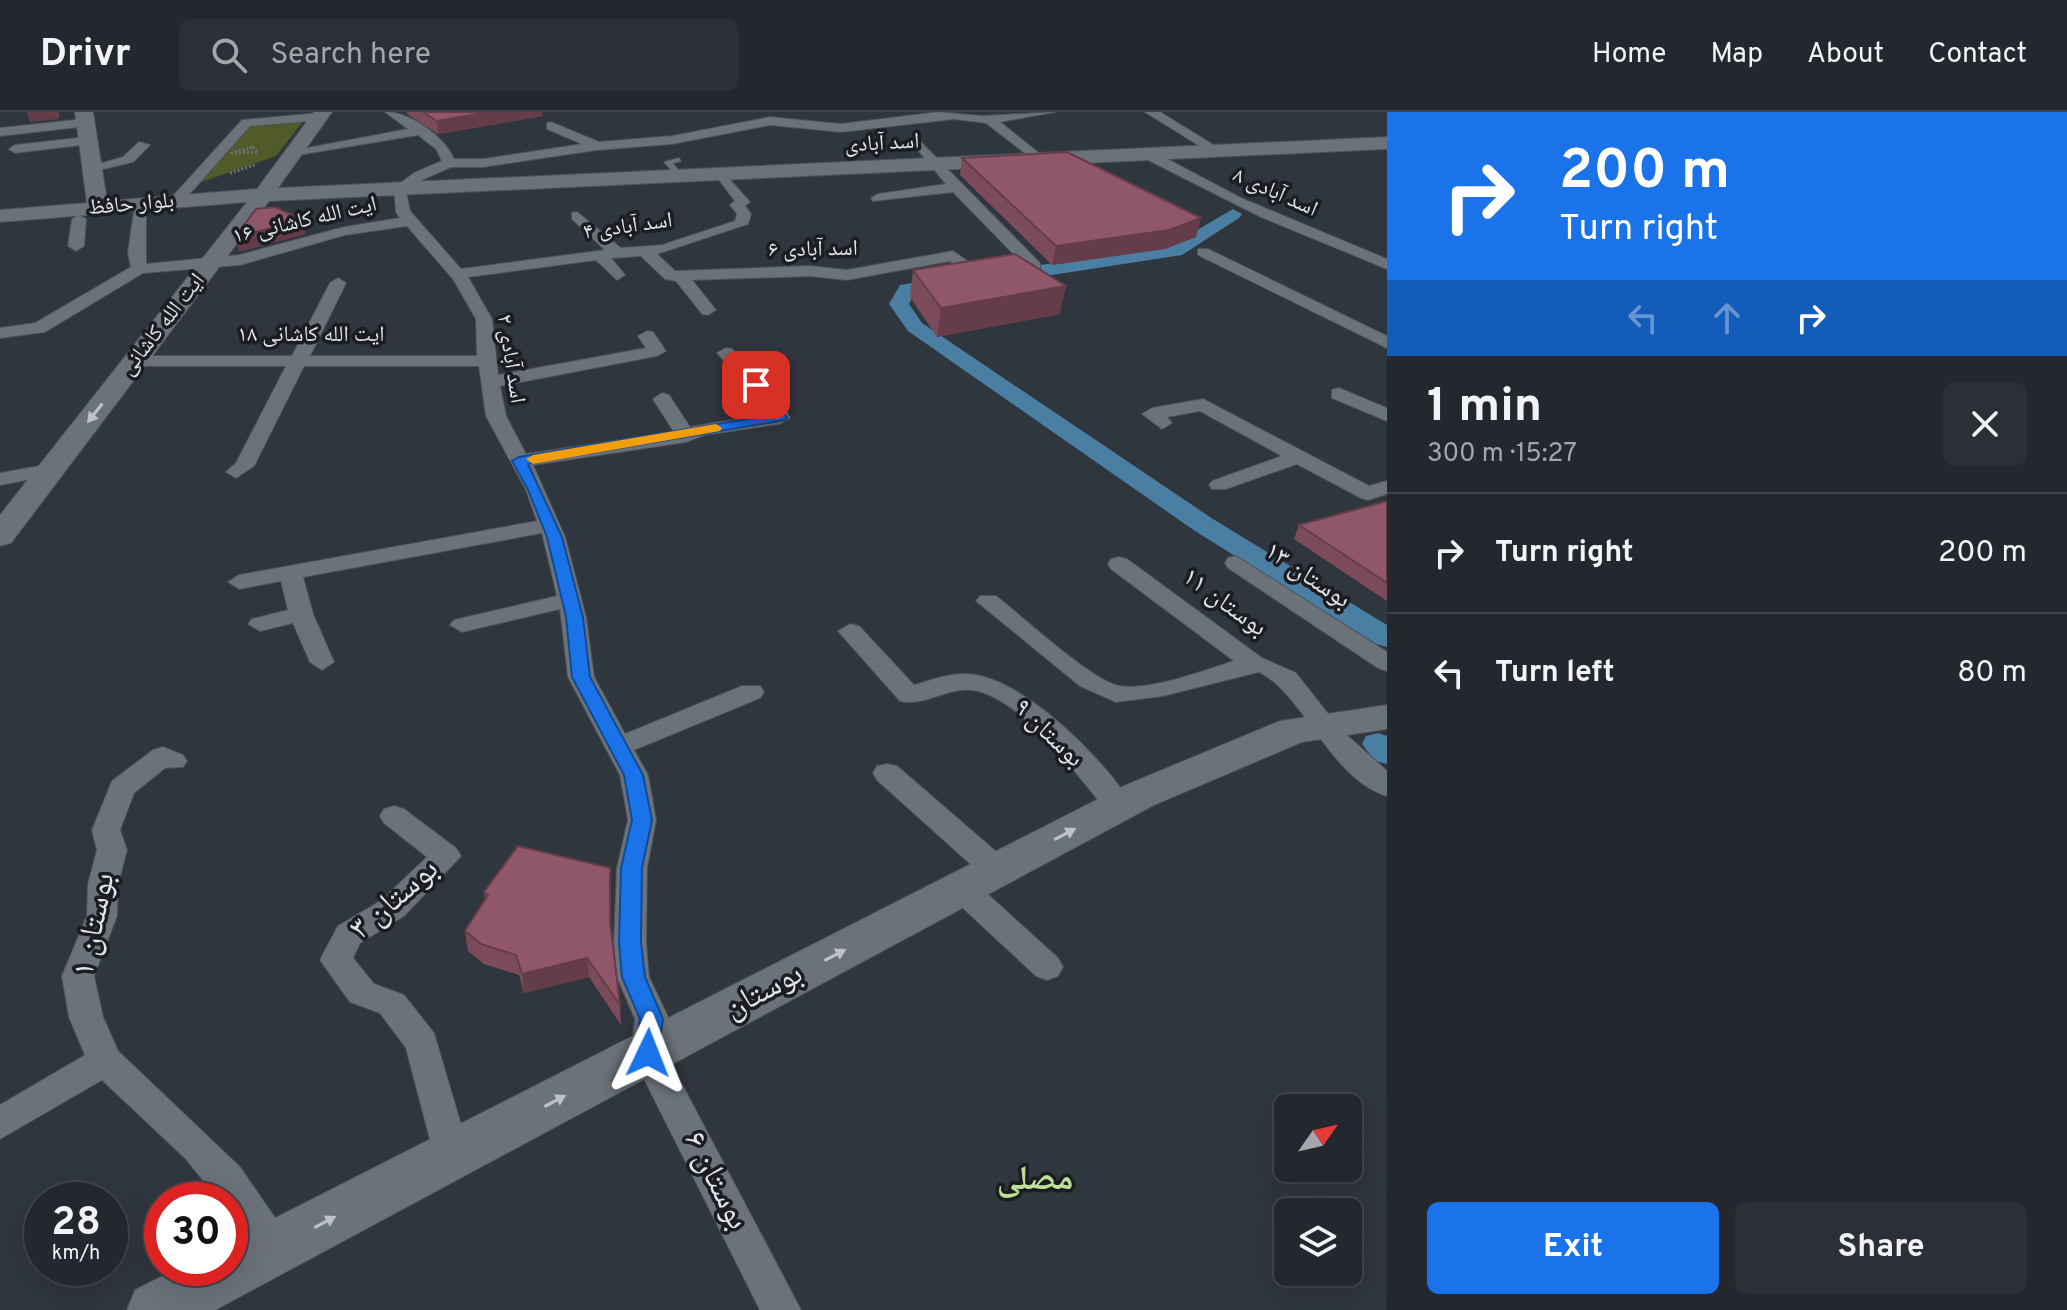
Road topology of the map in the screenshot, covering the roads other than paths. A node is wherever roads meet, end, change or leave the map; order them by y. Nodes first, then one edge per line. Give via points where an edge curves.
1 (391, 112) edge
2 (756, 112) edge
3 (1049, 112) edge
4 (1151, 112) edge
5 (321, 114) edge
6 (949, 114) edge
7 (1024, 116) junction
8 (987, 118) junction
9 (770, 121) junction
10 (85, 125) edge
11 (1061, 125) dead end
12 (551, 126) dead end
13 (649, 128) dead end
14 (418, 131) junction
15 (0, 132) edge
16 (672, 140) junction
17 (918, 143) dead end
18 (1387, 143) edge
19 (144, 145) dead end
20 (597, 146) junction
21 (15, 149) dead end
22 (1219, 152) junction
23 (1149, 155) junction
24 (290, 156) junction
25 (1039, 160) junction
26 (449, 163) junction
27 (259, 166) road end
28 (935, 166) junction
29 (91, 168) junction
30 (232, 175) road end
31 (723, 176) junction
32 (956, 187) junction
33 (389, 192) junction
34 (878, 198) dead end
35 (172, 199) junction
36 (259, 200) junction
37 (98, 207) junction
38 (139, 214) junction
39 (0, 216) edge
40 (577, 216) dead end
41 (79, 219) junction
42 (409, 221) junction
43 (0, 226) edge
44 (76, 246) dead end
45 (645, 251) junction
46 (1203, 252) dead end
47 (598, 253) junction
48 (617, 253) junction
49 (211, 262) junction
50 (1387, 264) edge
51 (139, 269) junction
52 (458, 274) junction
53 (617, 275) dead end
54 (681, 276) junction
55 (338, 283) dead end
56 (708, 310) dead end
57 (0, 333) edge
58 (647, 336) dead end
59 (1387, 343) edge
60 (726, 353) dead end
61 (297, 360) junction
62 (134, 361) junction
63 (487, 361) junction
64 (491, 382) junction
65 (1339, 394) dead end
66 (662, 399) dead end
67 (1387, 415) edge
68 (1162, 423) dead end
69 (686, 436) junction
70 (1300, 456) junction
71 (519, 461) junction
72 (51, 470) junction
73 (236, 472) dead end
74 (0, 479) edge
75 (1219, 485) dead end
76 (1387, 487) edge
77 (550, 525) junction
78 (0, 536) edge
79 (1236, 563) dead end
80 (1119, 564) dead end
81 (290, 572) junction
82 (239, 582) dead end
83 (569, 600) junction
84 (988, 601) dead end
85 (301, 614) junction
86 (260, 624) dead end
87 (462, 625) dead end
88 (850, 631) dead end
89 (322, 662) dead end
90 (1253, 663) junction
91 (1387, 663) edge
92 (751, 692) dead end
93 (1387, 717) edge
94 (1322, 726) junction
95 (619, 746) junction
96 (173, 761) dead end
97 (887, 773) dead end
98 (1387, 786) edge
99 (1119, 806) junction
100 (394, 816) dead end
101 (979, 879) junction
102 (1047, 967) dead end
103 (648, 1053) junction
104 (105, 1061) junction
105 (0, 1123) edge
106 (452, 1155) junction
107 (276, 1247) junction
108 (156, 1310) edge
109 (781, 1310) edge

1 - 14 street
2 - 9 street
3 - 7 street
4 - 22 street
5 - 24 main road, ایت الله کاشانی
5 - 35 street via 246,123
6 - 8 street
6 - 9 street via 841,128
7 - 8 street
7 - 11 street
8 - 25 street
9 - 16 street
10 - 15 street
10 - 21 street
10 - 29 main road
12 - 20 street
13 - 16 street
14 - 24 street
14 - 26 street via 442,149
16 - 20 street
17 - 28 street, اسد آبادی ۶
18 - 22 main road, اسد آبادی
19 - 29 street via 129,160
20 - 26 street via 521,159
22 - 23 main road, اسد آبادی
23 - 25 main road, اسد آبادی
23 - 50 street, اسد آبادی ۸ via 1267,216
24 - 27 main road
24 - 33 main road via 325,177
24 - 36 main road, ایت الله کاشانی
25 - 28 main road, اسد آبادی
26 - 33 street
28 - 31 main road, اسد آبادی
28 - 32 street, اسد آبادی ۶
29 - 37 main road
30 - 35 main road
31 - 33 main road, اسد آبادی via 679,169
31 - 45 street, اسد آبادی ۴ via 743,202 737,205 744,214 741,224
32 - 34 street
32 - 54 street, اسد آبادی ۶ via 1034,266 981,275 953,256 847,275 810,271
33 - 36 main road, اسد آبادی
33 - 42 street, اسد آبادی ۲
35 - 36 main road, بلوار حافظ
35 - 37 main road, بلوار حافظ
36 - 38 main road, بلوار حافظ
36 - 49 main road, ایت الله کاشانی
37 - 39 main road, بلوار حافظ
38 - 41 main road, بلوار حافظ
38 - 51 street
40 - 48 street
41 - 43 main road, بلوار حافظ
41 - 44 street
42 - 49 street, ایت الله کاشانی ۱۶
42 - 52 street, اسد آبادی ۲
45 - 48 street, اسد آبادی ۴
45 - 54 street via 671,276
46 - 59 street
47 - 48 street, اسد آبادی ۴
47 - 52 street, اسد آبادی ۴
47 - 53 street
49 - 51 street, ایت الله کاشانی ۱۶
49 - 62 main road, ایت الله کاشانی
51 - 57 street via 39,328
52 - 63 street, اسد آبادی ۲ via 484,319
54 - 56 street
55 - 61 street
58 - 64 street via 657,351
60 - 69 street via 771,400 780,418
61 - 62 street, ایت الله کاشانی ۱۸
61 - 63 street, ایت الله کاشانی ۱۸
61 - 73 street via 244,466
62 -> 72 main road, ایت الله کاشانی
63 - 64 street, اسد آبادی ۲
64 - 71 street, اسد آبادی ۲ via 496,416
65 - 67 street
66 - 69 street
68 - 70 street via 1152,414 1203,405
69 - 71 street
70 - 75 street
70 - 76 street via 1368,494
71 - 77 street, اسد آبادی ۲
72 - 74 street
72 - 78 main road, ایت الله کاشانی
77 - 81 street
77 - 83 street, اسد آبادی ۲
79 - 91 street, بوستان ۱۳
80 - 90 street, بوستان ۱۱
81 - 82 street
81 - 85 street
83 - 87 street
83 - 95 street, اسد آبادی ۲ via 581,677
84 - 90 street via 1090,682 1117,695
85 - 86 street
85 - 89 street
88 - 99 street, بوستان ۹ via 909,695 970,682 1022,703
90 - 94 street, بوستان ۱۱ via 1279,670
92 - 95 street
93 - 94 main road, بوستان
94 - 98 street, بوستان ۱۱
94 - 99 main road, بوستان via 1294,730
95 - 103 street, اسد آبادی ۲ via 634,775 642,820 629,903 633,977 652,1019
96 - 104 street, بوستان ۱ via 163,756 122,788 106,830 112,850 102,916 78,976 86,1017
97 - 101 street
101 -> 99 main road, بوستان
100 - 106 street, بوستان ۳ via 446,856 393,908 349,935 336,960 362,993 392,1004 422,1043
101 - 102 street
103 -> 101 main road, بوستان
106 -> 103 main road, بوستان
103 - 109 street, بوستان ۶
104 - 105 street
104 - 107 street, بوستان ۱ via 198,1147
107 -> 106 main road, بوستان
107 - 108 main road, بوستان

